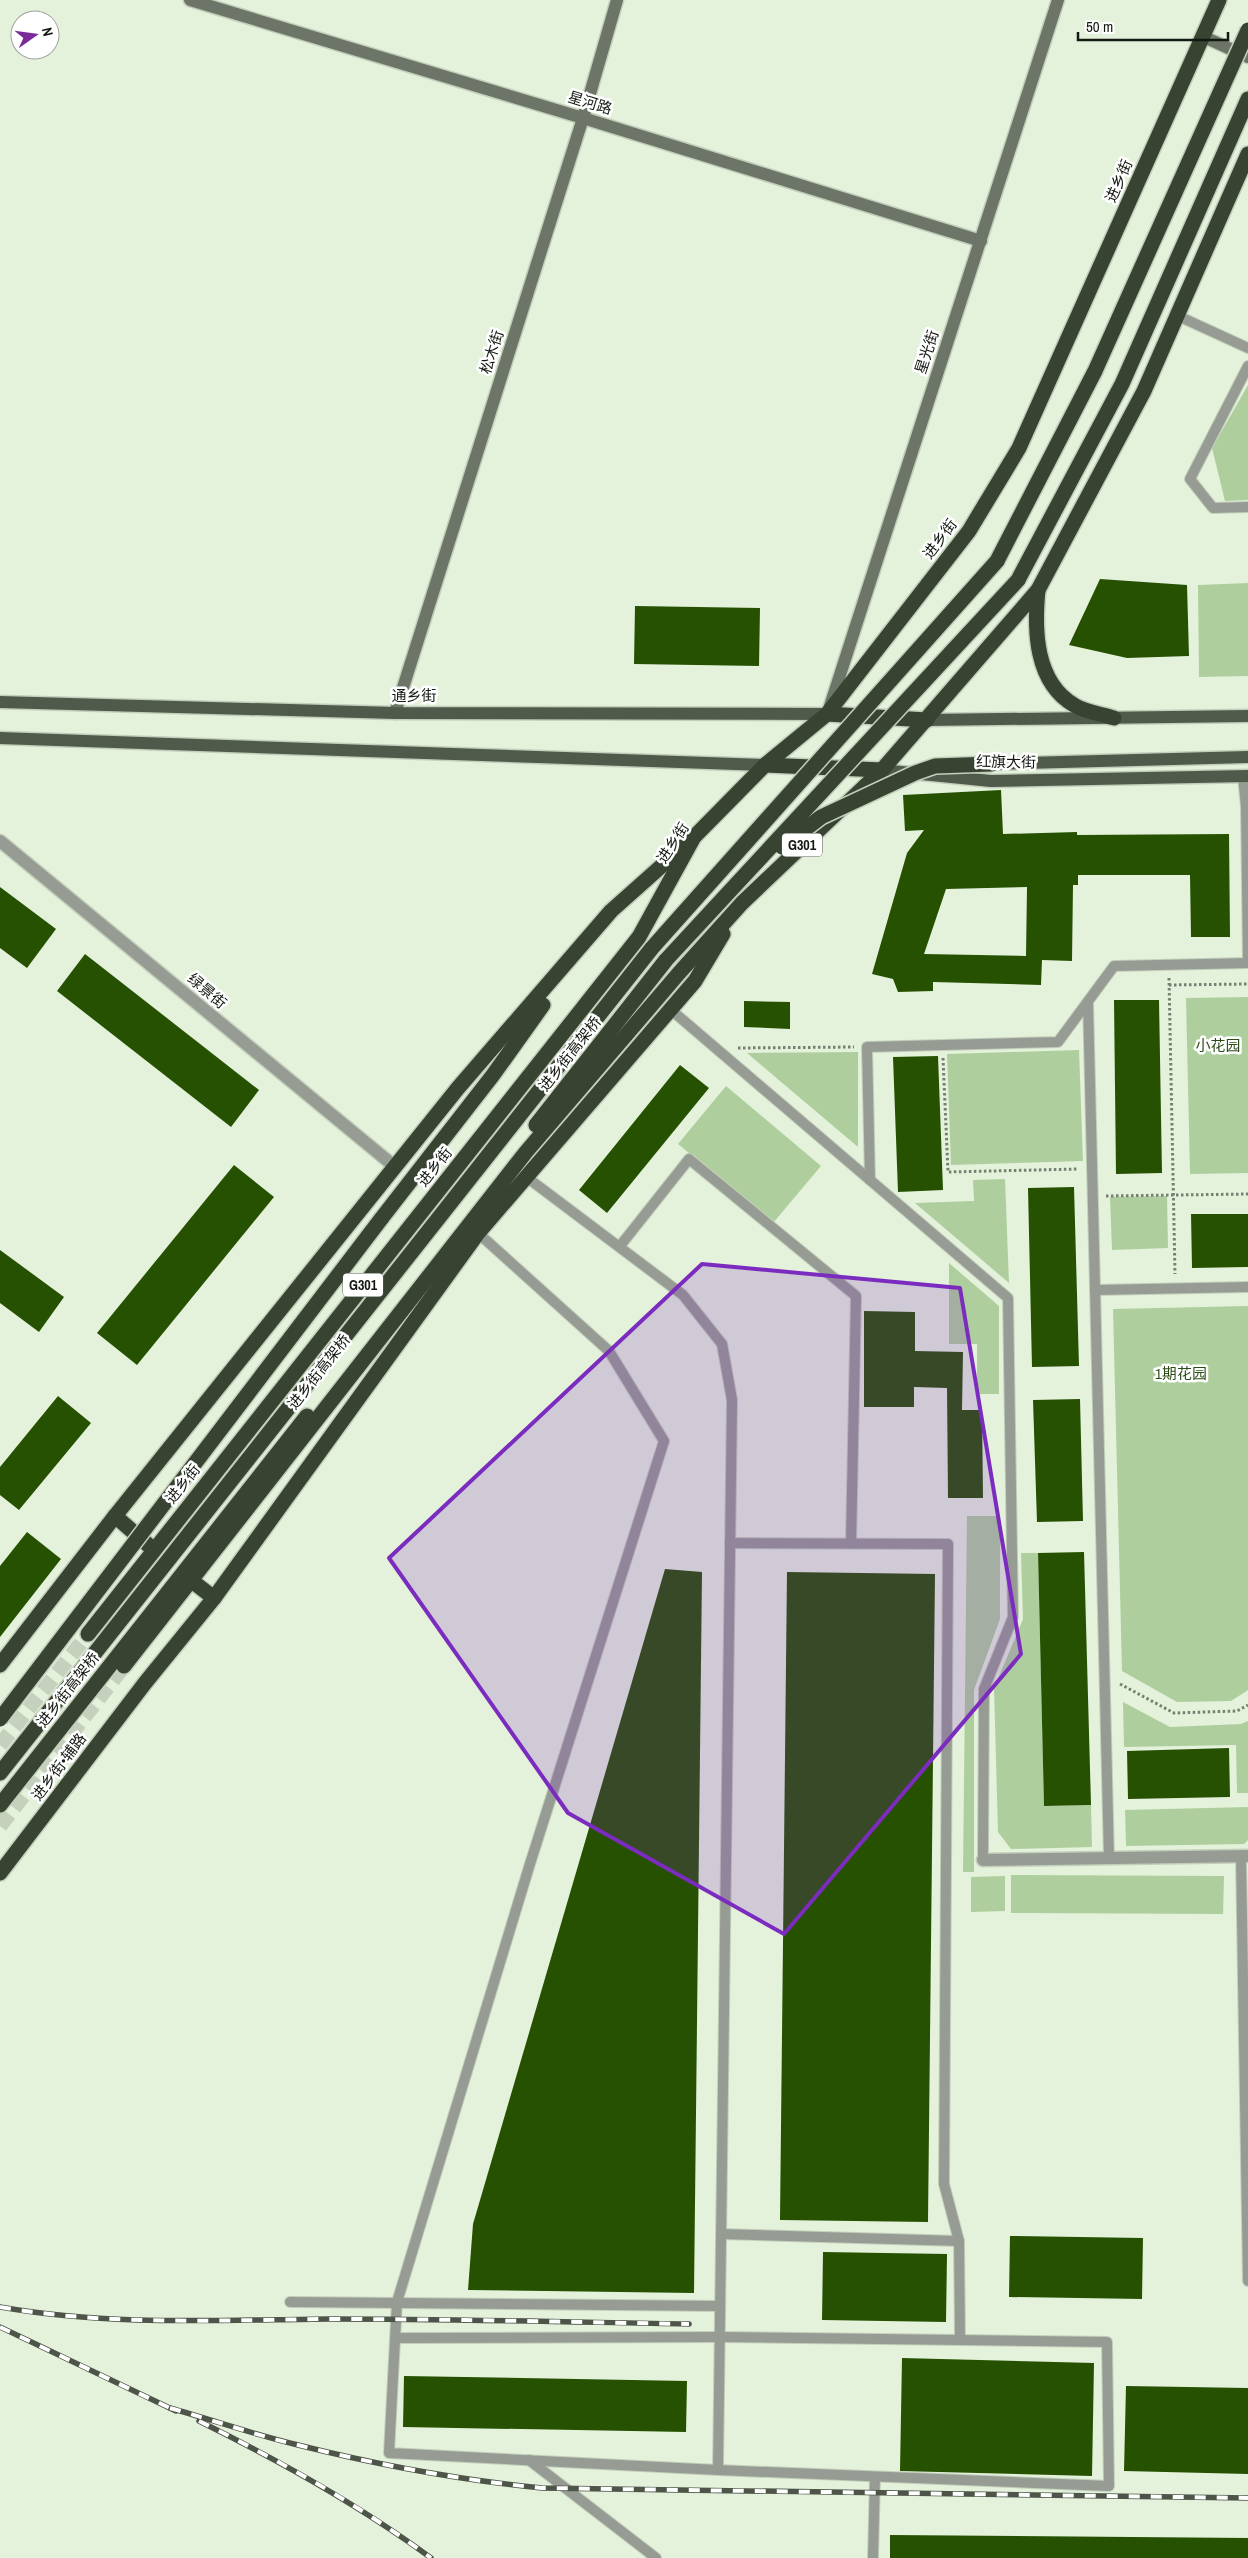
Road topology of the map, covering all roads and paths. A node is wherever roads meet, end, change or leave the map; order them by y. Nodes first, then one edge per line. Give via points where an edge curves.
1 (190, 0) edge
2 (617, 0) edge
3 (1058, 0) edge
4 (1219, 0) edge
5 (1248, 30) edge
6 (1202, 36) junction
7 (1248, 57) edge
8 (1248, 99) edge
9 (583, 118) junction
10 (1248, 154) edge
11 (980, 241) junction
12 (1176, 315) junction
13 (1248, 348) edge
14 (1248, 366) edge
15 (1248, 506) edge
16 (1038, 590) junction
17 (0, 702) edge
18 (395, 712) junction
19 (827, 714) junction
20 (1248, 716) edge
21 (1114, 718) junction
22 (927, 720) junction
23 (0, 738) edge
24 (1248, 756) edge
25 (992, 764) joint
26 (765, 765) junction
27 (882, 770) junction
28 (1246, 776) edge
29 (694, 837) junction
30 (0, 841) edge
31 (749, 872) junction
32 (742, 903) junction
33 (588, 940) junction
34 (1248, 964) edge
35 (1169, 965) junction
36 (1248, 984) edge
37 (1169, 985) junction
38 (1088, 1002) junction
39 (670, 1009) junction
40 (943, 1045) junction
41 (868, 1047) junction
42 (716, 1048) junction
43 (394, 1166) junction
44 (1092, 1169) junction
45 (526, 1176) junction
46 (870, 1180) junction
47 (1248, 1194) edge
48 (1173, 1195) junction
49 (1092, 1196) junction
50 (478, 1233) junction
51 (620, 1246) junction
52 (1248, 1288) edge
53 (1175, 1289) junction
54 (1095, 1290) junction
55 (115, 1516) junction
56 (730, 1542) junction
57 (851, 1544) junction
58 (154, 1550) junction
59 (192, 1580) junction
60 (214, 1598) junction
61 (88, 1634) tunnel mouth
62 (0, 1665) edge
63 (124, 1666) tunnel mouth
64 (1104, 1676) junction
65 (1248, 1705) edge
66 (0, 1719) edge
67 (0, 1773) edge
68 (0, 1805) edge
69 (1244, 1857) edge
70 (1109, 1858) junction
71 (984, 1860) joint
72 (0, 1873) edge
73 (721, 2234) junction
74 (959, 2241) junction
75 (1248, 2281) edge
76 (290, 2302) dead end
77 (396, 2302) junction
78 (720, 2306) junction
79 (720, 2337) junction
80 (395, 2338) junction
81 (960, 2338) junction
82 (529, 2460) junction
83 (718, 2470) junction
84 (875, 2477) junction
85 (656, 2558) edge
86 (874, 2558) edge

1 - 9 street, 星河路
2 - 9 street, 松木街
3 - 11 street, 星光街
4 - 6 highway, 进乡街
5 - 67 highway, 进乡街高架桥, bridge via 1095,371 998,561 652,948
6 - 7 street
6 - 19 highway, 进乡街 via 1019,448 969,531
8 - 31 highway, bridge via 1122,384 1018,580
9 - 11 street, 星河路
9 - 18 street, 松木街
10 - 12 highway
11 - 19 street, 星光街
12 - 13 lane
12 - 16 highway via 1144,391
14 - 15 lane via 1190,480 1213,508
16 - 21 highway via 1037,641 1048,682 1074,705
16 - 22 highway
17 - 18 main road, 通乡街
18 - 19 main road, 通乡街
19 - 22 highway
19 - 26 highway, 进乡街 / G301
20 - 21 main road
21 - 22 main road
22 - 27 highway, G301
23 - 26 main road
24 - 25 main road
25 - 31 highway, bridge via 935,766 869,792 821,817
26 - 27 highway, 红旗大街
26 - 29 highway, 进乡街 / G301
27 - 28 main road, 红旗大街 via 991,781
27 - 32 highway, G301
28 - 34 lane
29 - 33 highway via 611,911
29 - 58 highway, 进乡街 / G301 via 639,937
30 - 43 street, 绿景街
31 - 68 highway, 进乡街高架桥, bridge via 666,960
32 - 39 highway, 进乡街•辅路 via 695,981
32 - 59 highway, G301 via 526,1152
33 - 43 highway
33 - 66 highway, bridge via 493,1075
34 - 35 lane
35 - 37 path
35 - 38 lane via 1114,966
36 - 37 path
37 - 48 path
38 - 40 lane via 1058,1042
38 - 44 lane
39 - 42 lane
39 - 45 highway, 进乡街•辅路
40 - 41 lane
40 - 44 path via 948,1172
41 - 42 path
41 - 46 lane
42 - 46 lane
43 - 55 highway
44 - 49 lane
45 - 50 highway, 进乡街•辅路
45 - 51 lane
46 - 71 lane via 1008,1298 1014,1617 984,1689
47 - 48 path
48 - 49 path
48 - 53 path
49 - 54 lane
50 - 60 highway, 进乡街•辅路
50 - 77 lane via 609,1351 664,1441
51 - 56 lane via 683,1295 722,1344 732,1400
51 - 57 lane via 689,1159 856,1296
52 - 53 lane
53 - 54 lane
54 - 64 lane
55 - 58 highway
55 - 62 highway
56 - 57 lane
56 - 73 lane
57 - 74 lane via 948,1544 944,2184
58 - 61 highway, 进乡街 / G301
59 - 60 highway
59 - 63 highway, G301
60 - 72 highway, 进乡街•辅路
64 - 65 path via 1174,1713 1237,1711
64 - 70 lane
69 - 70 street
69 - 75 lane
70 - 71 street
73 - 74 lane
73 - 78 lane
74 - 81 lane
76 - 77 lane
77 - 78 lane
77 - 80 lane
78 - 79 lane
79 - 80 lane
79 - 81 lane
79 - 83 lane
80 - 82 lane via 389,2453
81 - 84 lane via 1107,2342 1109,2486
82 - 83 lane
82 - 85 lane
83 - 84 lane
84 - 86 lane

